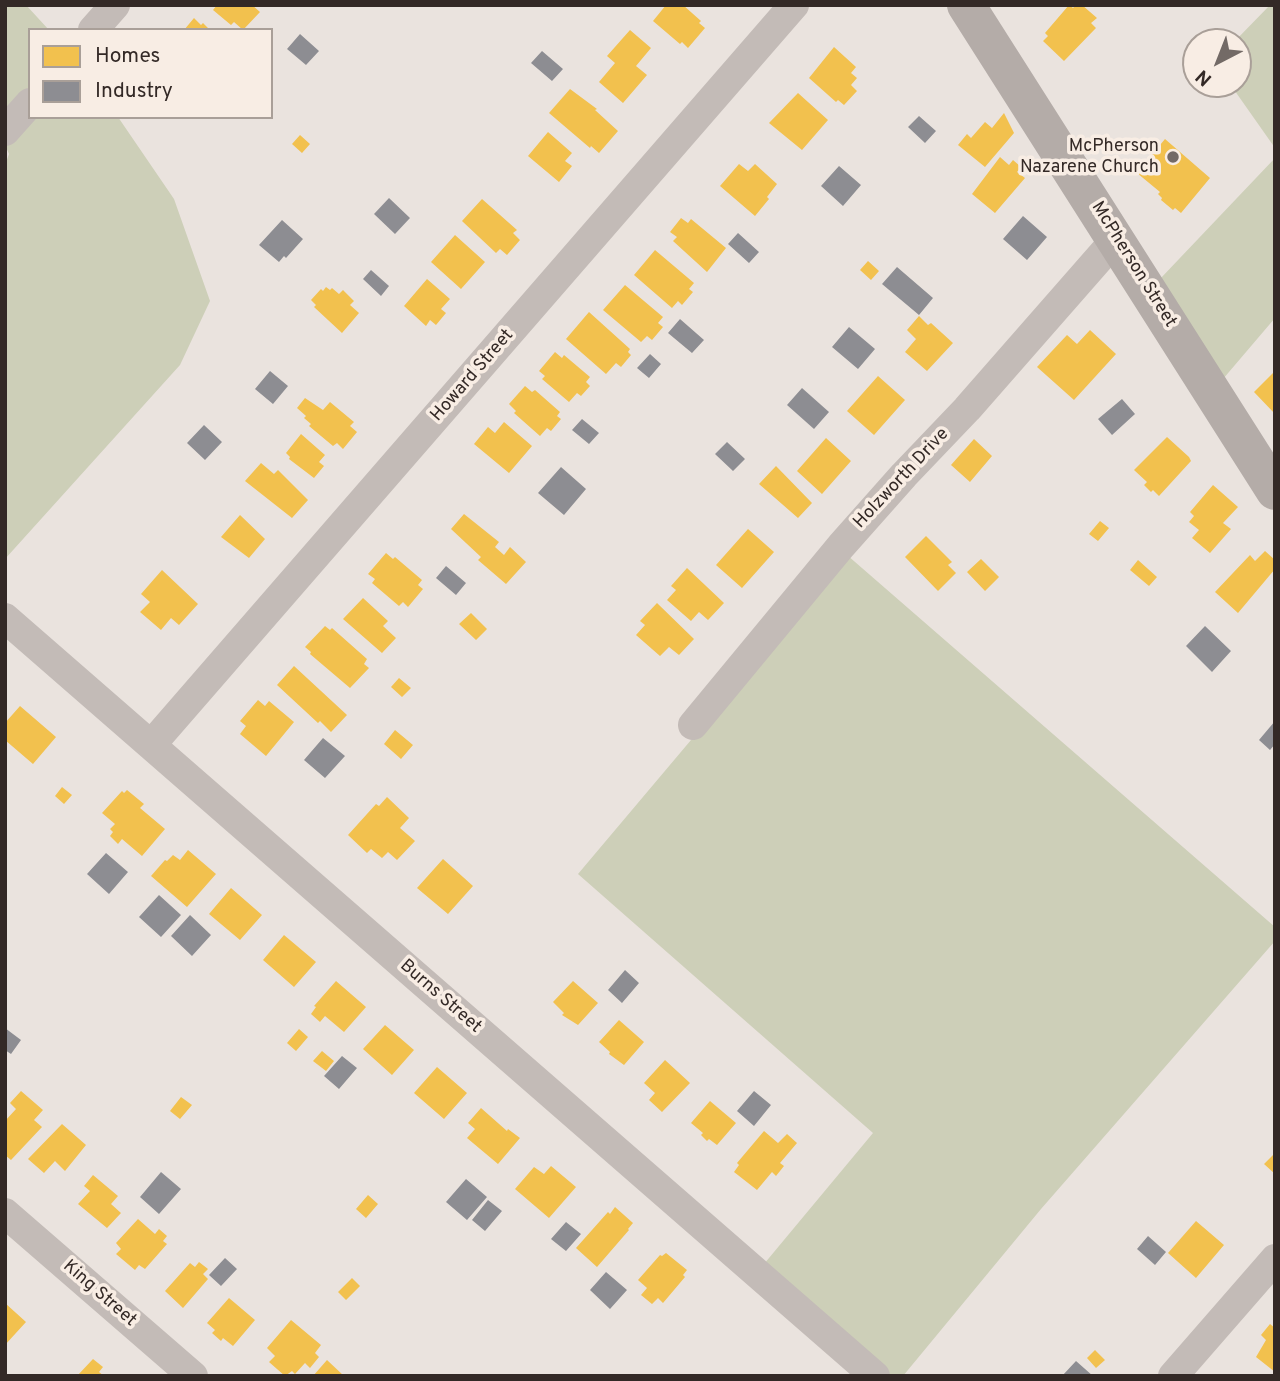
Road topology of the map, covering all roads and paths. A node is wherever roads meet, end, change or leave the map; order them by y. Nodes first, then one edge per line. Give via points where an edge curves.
1 (115, 5) edge
2 (794, 5) edge
3 (967, 5) edge
4 (95, 28) edge
5 (28, 105) edge
6 (5, 131) edge
7 (1116, 239) junction
8 (1275, 491) edge
9 (5, 618) edge
10 (692, 725) dead end
11 (151, 745) junction
12 (5, 1213) edge
13 (1275, 1259) edge
14 (193, 1376) edge
15 (875, 1376) edge
16 (1172, 1376) edge

1 - 4 street
2 - 11 street, Howard Street
3 - 7 street, McPherson Street
5 - 6 street
7 - 8 street, McPherson Street
7 - 10 street, Holzworth Drive via 841,546
9 - 11 street, Burns Street
11 - 15 street, Burns Street
12 - 14 street, King Street
13 - 16 street

